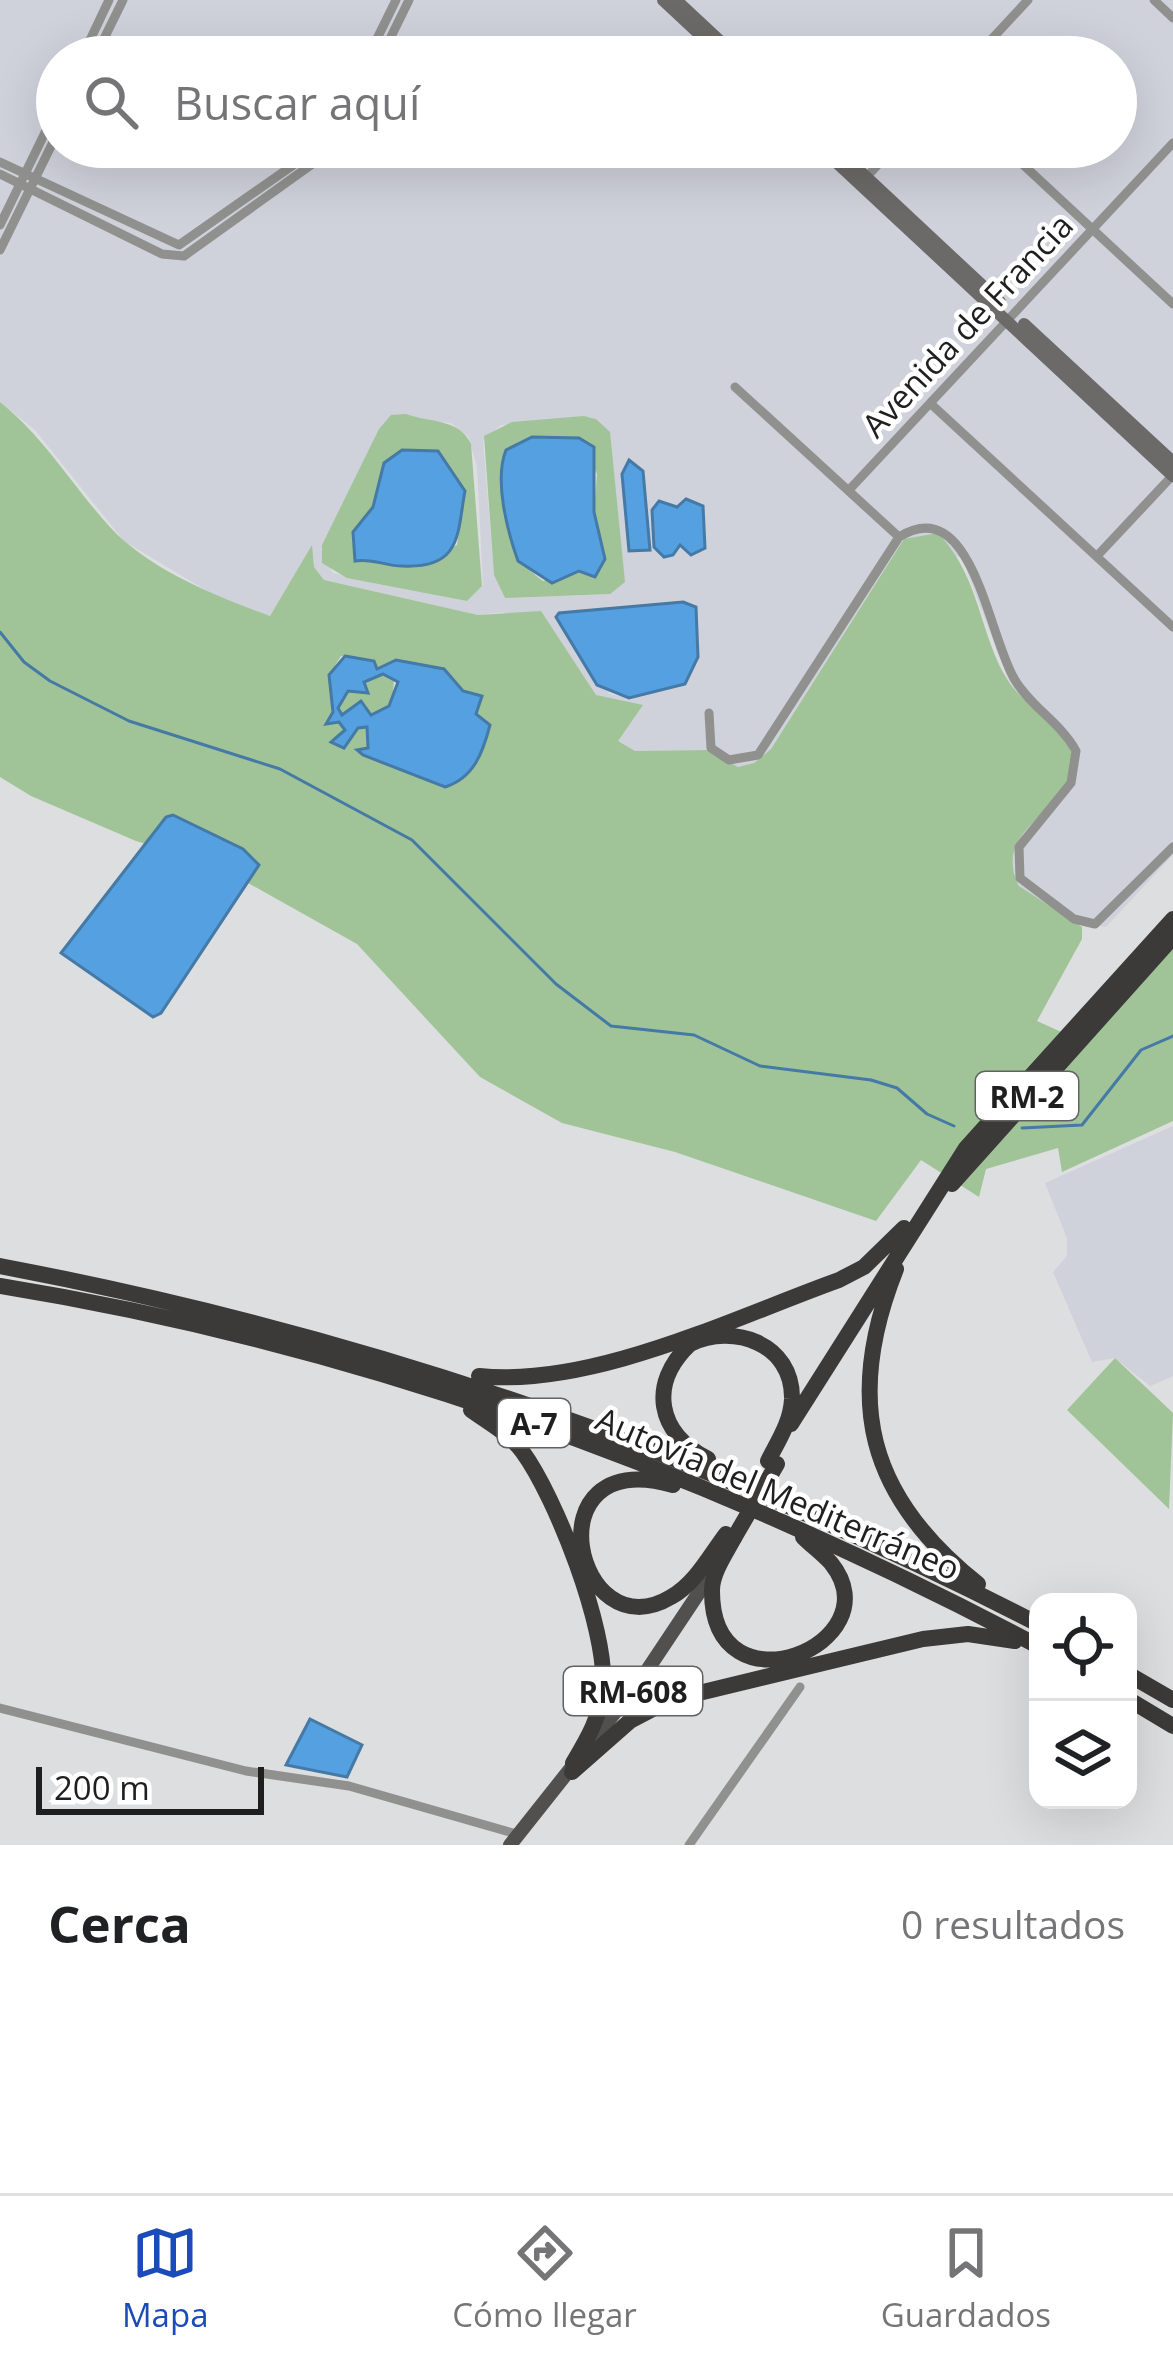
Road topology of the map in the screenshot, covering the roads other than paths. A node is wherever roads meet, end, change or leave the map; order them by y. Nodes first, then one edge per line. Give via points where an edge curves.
1 (110, 0) edge
2 (123, 0) edge
3 (396, 0) edge
4 (409, 0) edge
5 (663, 0) edge
6 (676, 0) edge
7 (1028, 0) edge
8 (1154, 0) edge
9 (1173, 18) edge
10 (92, 36) edge
11 (105, 36) edge
12 (378, 36) edge
13 (391, 36) edge
14 (702, 36) edge
15 (715, 36) edge
16 (995, 36) edge
17 (1173, 143) edge
18 (36, 161) edge
19 (0, 162) edge
20 (36, 168) edge
21 (289, 168) edge
22 (307, 168) edge
23 (847, 168) edge
24 (852, 168) edge
25 (875, 168) edge
26 (1027, 168) edge
27 (0, 174) edge
28 (28, 181) junction
29 (863, 181) junction
30 (0, 224) edge
31 (1092, 229) junction
32 (0, 250) edge
33 (1173, 304) edge
34 (1012, 318) junction
35 (735, 387) dead end
36 (931, 404) junction
37 (1173, 462) edge
38 (1173, 475) edge
39 (849, 490) junction
40 (899, 536) junction
41 (1097, 556) junction
42 (1173, 628) edge
43 (709, 713) dead end
44 (1173, 847) edge
45 (1173, 919) edge
46 (1173, 937) edge
47 (938, 1186) junction
48 (0, 1265) edge
49 (897, 1268) junction
50 (0, 1286) edge
51 (214, 1331) junction
52 (439, 1372) junction
53 (471, 1410) junction
54 (773, 1462) junction
55 (693, 1491) junction
56 (730, 1536) junction
57 (803, 1537) junction
58 (981, 1587) junction
59 (1029, 1616) edge
60 (1029, 1617) edge
61 (1015, 1641) junction
62 (1029, 1645) edge
63 (1029, 1646) edge
64 (1137, 1677) edge
65 (800, 1687) dead end
66 (1173, 1700) edge
67 (1131, 1701) edge
68 (0, 1708) edge
69 (1173, 1726) edge
70 (570, 1771) junction
71 (515, 1840) edge
72 (689, 1845) edge

1 - 10 street
2 - 11 street
3 - 12 street
4 - 13 street
5 - 14 street
6 - 15 street
7 - 16 street
8 - 9 street
17 - 31 street, Avenida de Francia
18 - 28 street
19 - 28 street
20 - 28 street
21 - 28 street via 178,245
22 - 28 street via 184,256 162,254
23 - 29 street
24 - 29 street
25 - 29 street
26 - 31 street
27 - 28 street
28 - 30 street
28 - 32 street
29 - 34 street
31 - 33 street
31 - 34 street, Avenida de Francia
34 - 36 street, Avenida de Francia
34 - 37 street
34 - 38 street
35 - 39 street
36 - 39 street, Avenida de Francia
36 - 41 street
38 - 41 street
39 - 40 street
40 - 43 street via 758,755 729,760 711,748
40 - 44 street via 931,527 958,542 1007,668 1076,751 1071,783 1019,847 1016,865 1026,885 1095,924
41 - 42 street
45 - 47 highway, RM-2
46 - 49 highway, RM-2 via 948,1189
47 - 52 highway via 864,1268 838,1280 547,1375
47 - 54 highway, RM-2
48 - 52 highway, Autovía del Mediterráneo / A-7 via 174,1300
49 - 54 highway, RM-2
49 - 58 highway via 868,1367 879,1460 918,1530
50 - 51 highway, Autovía del Mediterráneo / A-7
51 - 53 highway
51 - 62 highway, Autovía del Mediterráneo / A-7 via 429,1388 603,1448 800,1529
52 - 60 highway, Autovía del Mediterráneo / A-7 via 777,1497
53 - 55 highway
53 - 70 highway via 506,1434 535,1471 596,1622 599,1711
54 - 56 highway, RM-2, bridge
54 - 58 highway via 792,1394 774,1352 732,1334 690,1344 663,1381 662,1404 676,1439
55 - 56 highway via 632,1478 599,1493 578,1540 591,1579 617,1600 655,1604 687,1586
55 - 57 highway
56 - 57 highway via 712,1587 720,1622 741,1652 776,1662 815,1648 842,1606 833,1565
56 - 70 main road
57 - 61 highway
58 - 59 highway
61 - 63 highway
61 - 70 highway via 923,1639 670,1700 630,1721
64 - 66 highway
65 - 72 street
67 - 69 highway
68 - 71 street via 245,1771 350,1786
70 - 71 main road

